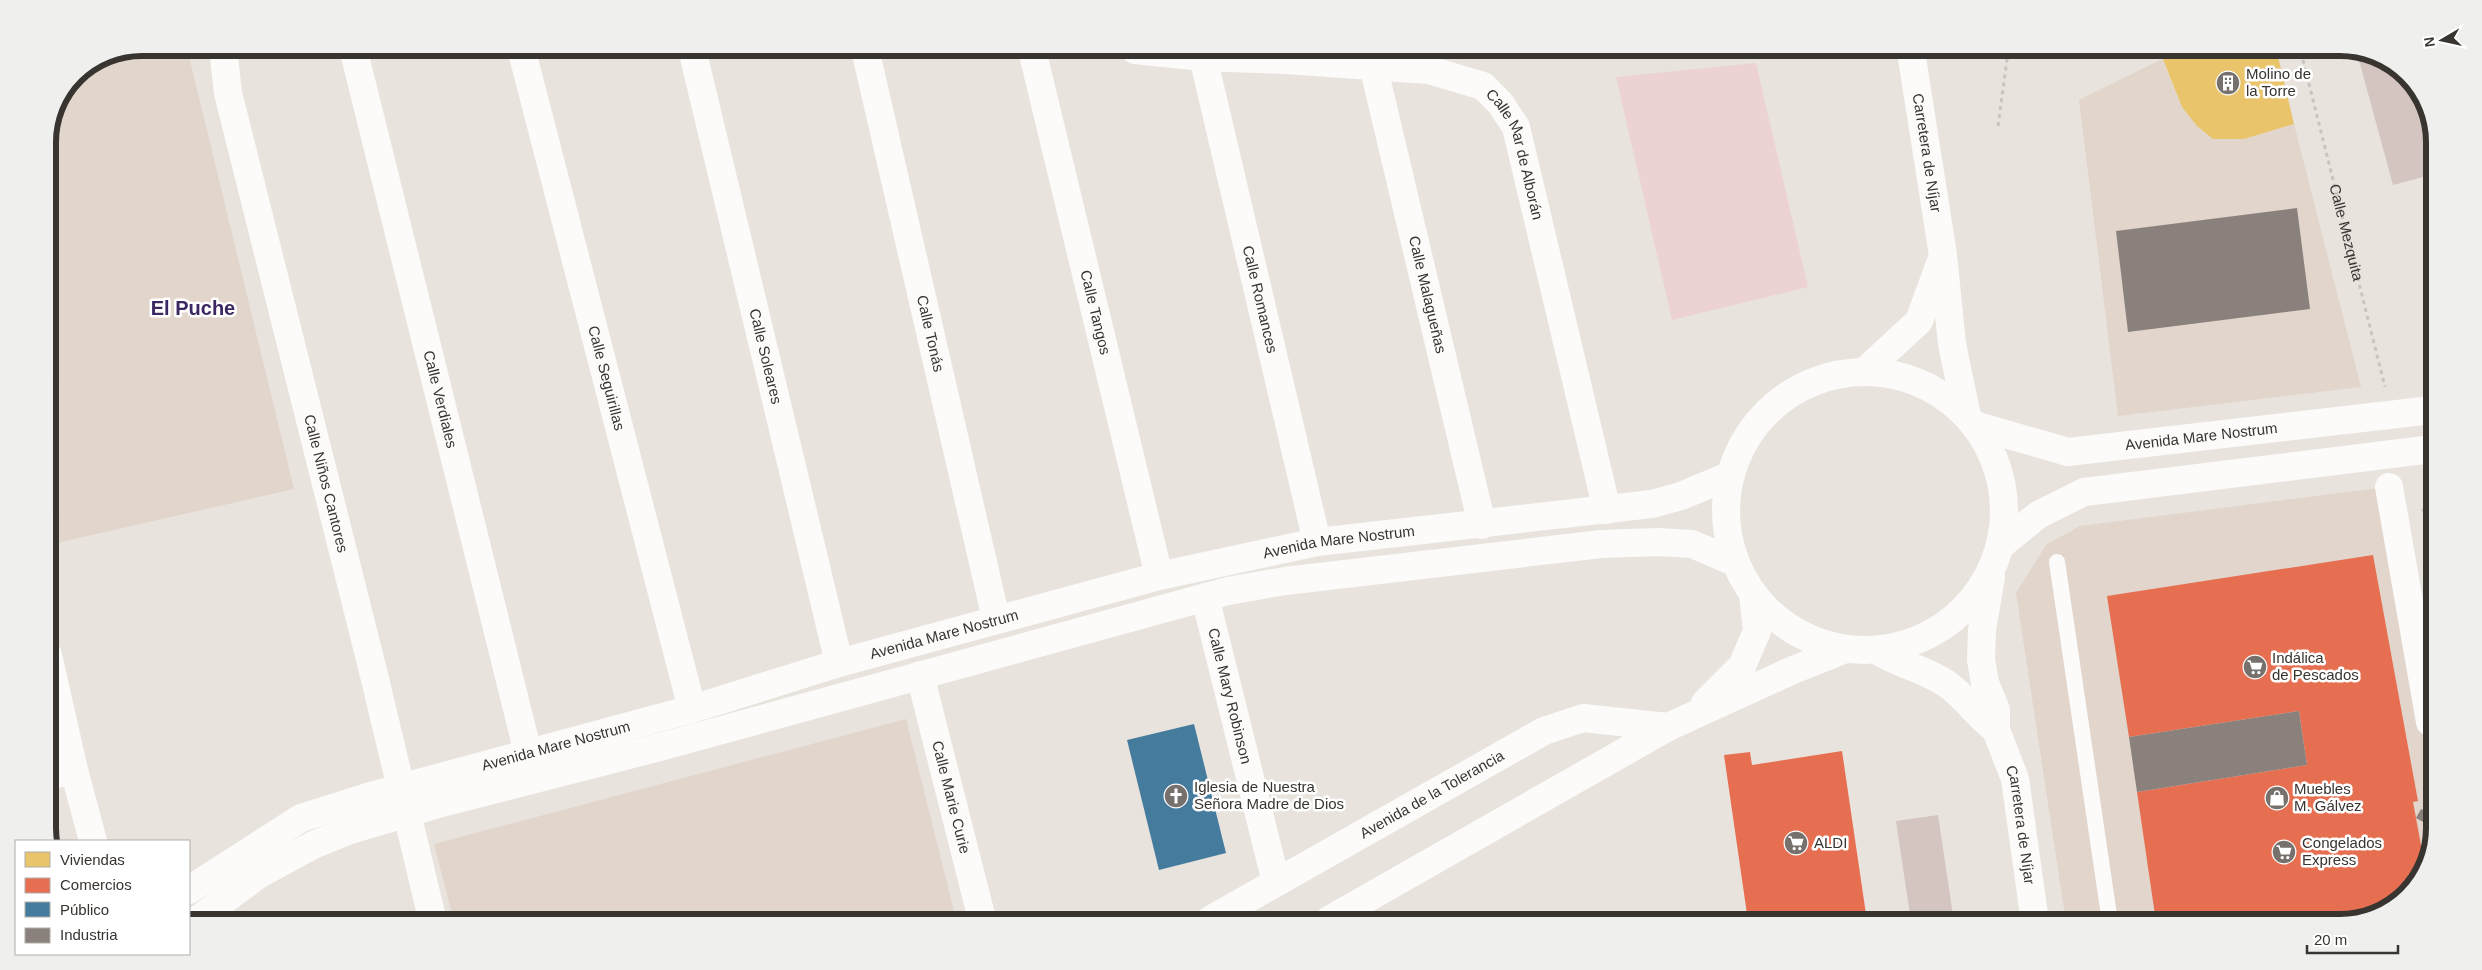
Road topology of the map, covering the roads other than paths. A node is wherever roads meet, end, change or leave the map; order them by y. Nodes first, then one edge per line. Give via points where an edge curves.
1 (224, 56) edge
2 (356, 56) edge
3 (522, 56) edge
4 (694, 56) edge
5 (867, 56) edge
6 (1033, 56) edge
7 (1193, 56) edge
8 (1912, 56) edge
9 (1203, 57) junction
10 (1373, 65) junction
11 (1943, 255) junction
12 (1865, 371) junction
13 (2426, 411) edge
14 (1970, 420) junction
15 (2426, 450) edge
16 (1729, 476) junction
17 (2389, 487) dead end
18 (1607, 510) junction
19 (1482, 525) junction
20 (1317, 542) junction
21 (1996, 557) junction
22 (1734, 562) junction
23 (2057, 562) dead end
24 (1158, 576) junction
25 (1753, 595) junction
26 (1205, 597) junction
27 (996, 619) junction
28 (1844, 650) junction
29 (1880, 652) junction
30 (839, 663) junction
31 (920, 675) junction
32 (2426, 699) edge
33 (692, 709) junction
34 (1694, 715) junction
35 (1668, 727) junction
36 (56, 728) edge
37 (1996, 730) junction
38 (528, 753) junction
39 (61, 773) edge
40 (402, 801) junction
41 (93, 840) edge
42 (1276, 882) junction
43 (190, 889) edge
44 (213, 914) edge
45 (431, 914) edge
46 (981, 914) edge
47 (1220, 914) edge
48 (1340, 914) edge
49 (2034, 914) edge
50 (2109, 914) edge

1 - 40 street, Calle Niños Cantores via 228,93 374,675
2 - 38 street, Calle Verdiales
3 - 33 street, Calle Seguirillas
4 - 30 street, Calle Soleares
5 - 27 street, Calle Tonás
6 - 24 street, Calle Tangos
7 - 9 street, Calle Mar de Alborán
8 - 11 street, Carretera de Níjar
9 - 10 street, Calle Mar de Alborán
9 - 20 street, Calle Romances
10 - 18 street, Calle Mar de Alborán via 1429,70 1483,86 1500,103 1516,127
10 - 19 street, Calle Malagueñas
11 - 12 street, Carretera de Níjar via 1919,321
11 - 14 street, Carretera de Níjar via 1952,344
12 - 14 street via 1902,376 1938,392
12 - 16 street via 1820,378 1779,400 1748,434
13 - 14 street, Avenida Mare Nostrum via 2068,452
14 - 21 street, Carretera de Níjar via 1995,461 2004,503
15 - 21 street via 2084,492 2038,515
16 - 18 street, Avenida Mare Nostrum via 1681,496
16 - 22 street via 1725,520
17 - 32 street
18 - 19 street, Avenida Mare Nostrum
19 - 20 street, Avenida Mare Nostrum
20 - 24 street, Avenida Mare Nostrum
21 - 29 street via 1982,586 1955,618 1926,637
21 - 37 street, Carretera de Níjar via 1981,651 1985,683 1996,710
22 - 25 street
22 - 26 street, Avenida Mare Nostrum via 1692,544 1601,544 1285,581
23 - 50 lane
24 - 27 street, Avenida Mare Nostrum
25 - 28 street via 1778,621 1809,640
25 - 34 street via 1757,631 1742,666
26 - 31 street, Avenida Mare Nostrum
26 - 42 street, Calle Mary Robinson
27 - 30 street, Avenida Mare Nostrum
28 - 29 street
28 - 34 street
29 - 37 street, Carretera de Níjar via 1946,683
30 - 33 street, Avenida Mare Nostrum
31 - 40 street, Avenida Mare Nostrum
31 - 46 street, Calle Marie Curie
33 - 38 street, Avenida Mare Nostrum
34 - 35 street
35 - 42 street, Avenida de la Tolerancia via 1583,718 1544,731
35 - 48 street
36 - 39 street
37 - 49 street, Carretera de Níjar via 2015,779
38 - 40 street, Avenida Mare Nostrum
39 - 41 street
40 - 43 street, Avenida Mare Nostrum via 301,818
40 - 44 street, Avenida Mare Nostrum via 258,875
40 - 45 street, Calle Niños Cantores
42 - 47 street, Avenida de la Tolerancia

